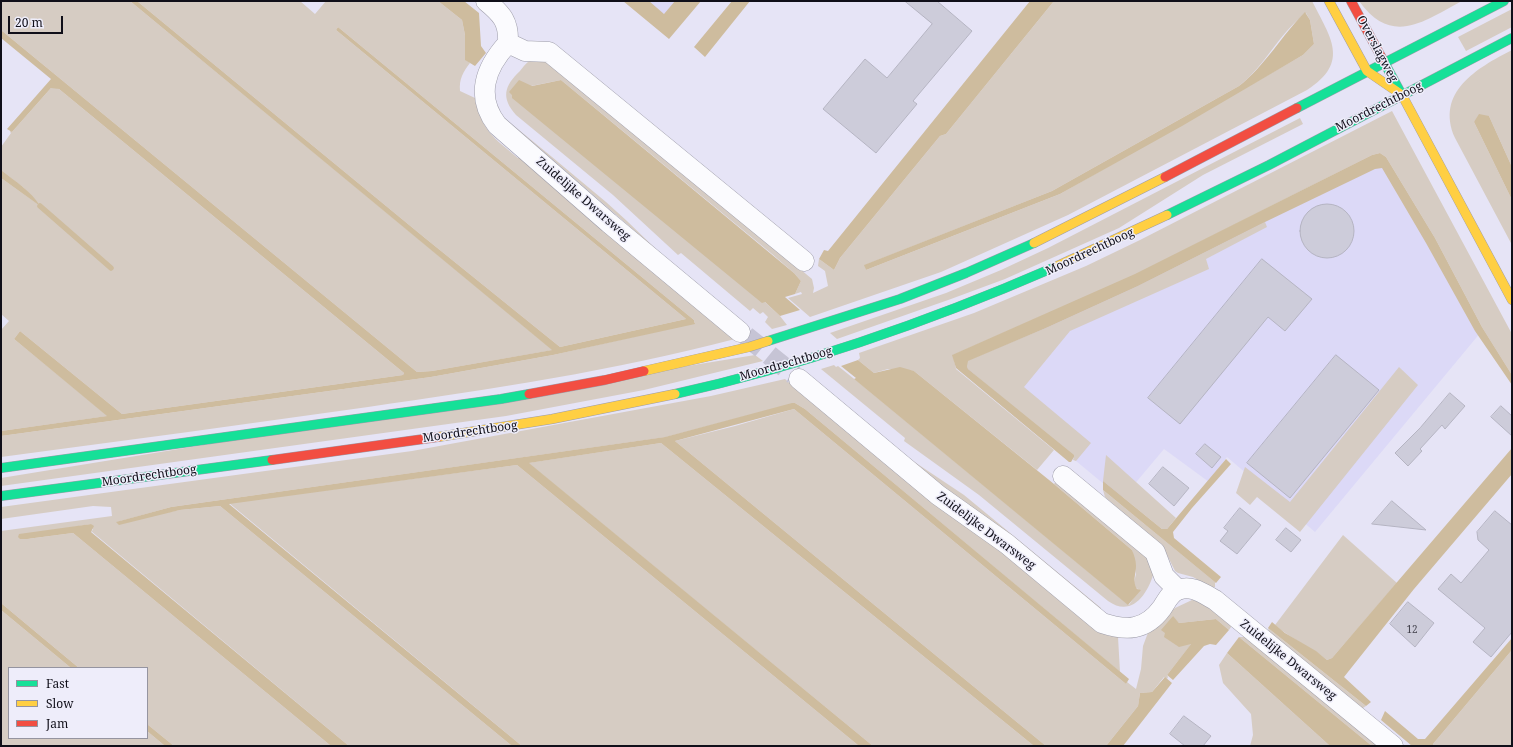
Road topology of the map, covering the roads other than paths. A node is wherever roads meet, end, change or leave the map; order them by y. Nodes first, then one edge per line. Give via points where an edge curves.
1 (486, 1) edge
2 (1329, 1) edge
3 (1351, 1) edge
4 (1504, 1) edge
5 (1512, 38) edge
6 (508, 43) junction
7 (1384, 62) junction
8 (1367, 71) junction
9 (1402, 95) junction
10 (804, 261) dead end
11 (1512, 300) edge
12 (740, 332) tunnel mouth
13 (799, 379) tunnel mouth
14 (1, 468) edge
15 (1063, 476) dead end
16 (1, 496) edge
17 (1178, 590) junction
18 (1393, 746) edge

1 - 6 street via 504,18 508,28
2 - 8 main road, Overslagweg
3 - 7 main road, Overslagweg
4 - 7 main road
5 - 9 main road, Moordrechtboog
6 - 10 street via 525,51 549,52
6 - 12 street, Zuidelijke Dwarsweg via 490,69 485,89 485,102 497,125
7 - 8 main road
7 - 9 main road, Overslagweg
8 - 9 main road, Overslagweg
8 - 14 main road via 1022,249 900,299 748,347 605,380 501,399
9 - 11 main road
9 - 16 main road, Moordrechtboog via 1165,216 1044,273 917,323 851,346 759,373 610,408 507,427
13 - 17 street, Zuidelijke Dwarsweg via 938,495 1007,544 1102,623 1130,629 1139,626 1151,619
15 - 17 street via 1155,552 1164,576
17 - 18 street, Zuidelijke Dwarsweg via 1198,590 1215,600

